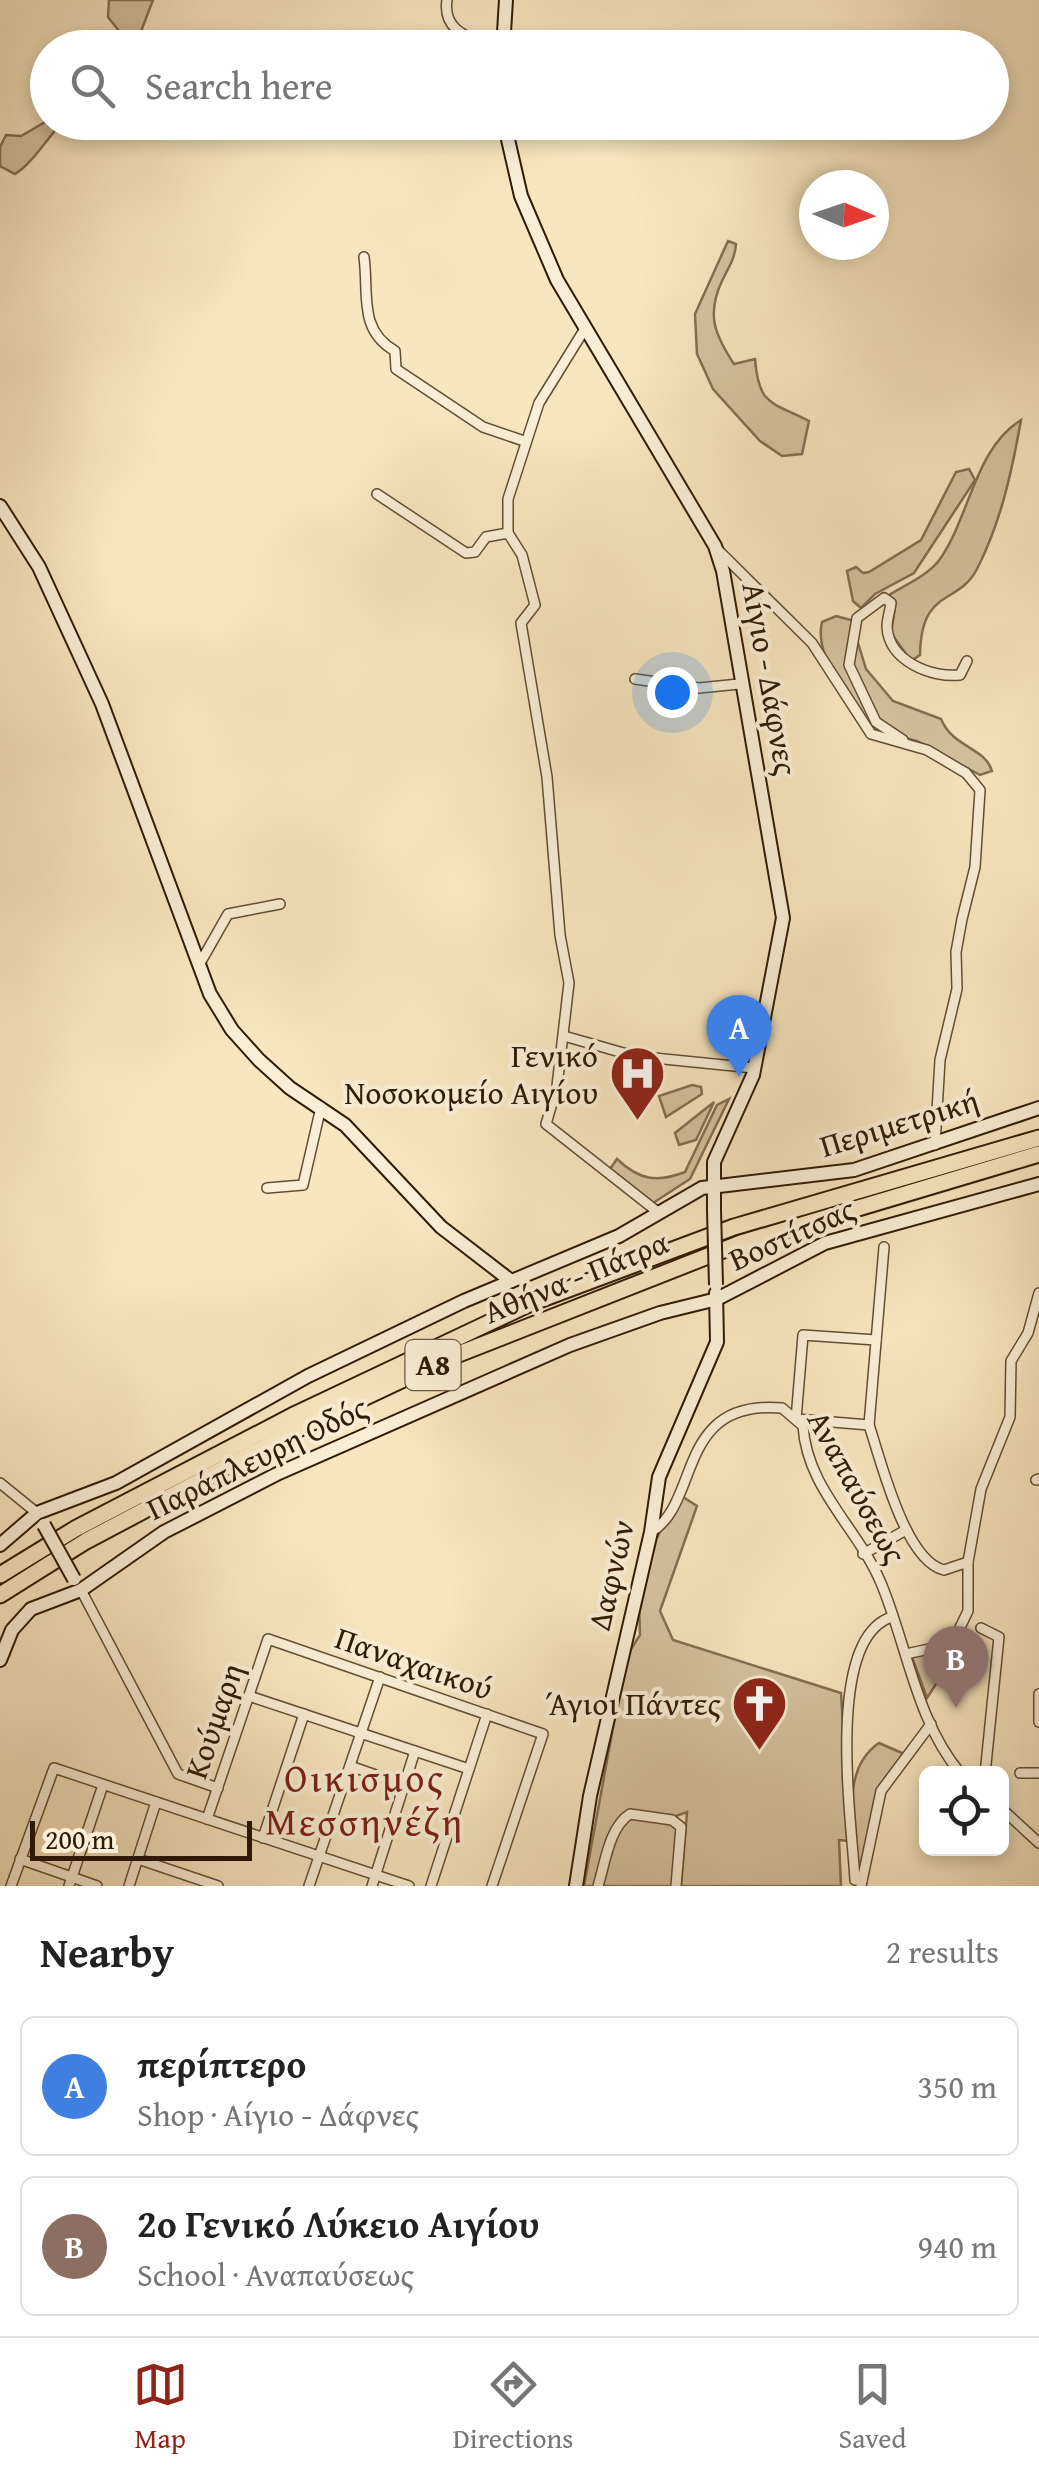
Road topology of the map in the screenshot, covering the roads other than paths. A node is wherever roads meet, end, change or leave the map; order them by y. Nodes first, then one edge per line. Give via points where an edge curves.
1 (447, 0) edge
2 (506, 0) edge
3 (456, 30) edge
4 (502, 30) edge
5 (509, 140) edge
6 (364, 257) dead end
7 (586, 327) junction
8 (524, 441) junction
9 (377, 494) dead end
10 (0, 506) edge
11 (508, 533) junction
12 (715, 546) junction
13 (967, 661) dead end
14 (635, 678) dead end
15 (739, 684) junction
16 (905, 742) junction
17 (280, 904) dead end
18 (199, 964) junction
19 (564, 1036) junction
20 (754, 1068) junction
21 (321, 1107) junction
22 (1039, 1108) edge
23 (1039, 1138) edge
24 (935, 1144) junction
25 (1039, 1154) edge
26 (1039, 1184) edge
27 (713, 1186) junction
28 (267, 1188) dead end
29 (658, 1213) junction
30 (884, 1247) dead end
31 (511, 1281) junction
32 (716, 1292) junction
33 (1039, 1293) edge
34 (876, 1340) junction
35 (570, 1345) joint
36 (1000, 1399) dead end
37 (1012, 1401) junction
38 (796, 1419) junction
39 (869, 1425) junction
40 (0, 1483) edge
41 (41, 1519) junction
42 (906, 1530) junction
43 (650, 1532) junction
44 (0, 1544) edge
45 (863, 1554) junction
46 (968, 1562) junction
47 (0, 1575) edge
48 (77, 1584) junction
49 (0, 1595) edge
50 (892, 1617) junction
51 (981, 1628) dead end
52 (268, 1639) joint
53 (906, 1654) junction
54 (0, 1660) edge
55 (380, 1678) junction
56 (1039, 1694) edge
57 (249, 1696) junction
58 (304, 1714) junction
59 (487, 1714) junction
60 (1038, 1722) edge
61 (931, 1724) junction
62 (361, 1733) junction
63 (415, 1751) junction
64 (350, 1766) junction
65 (956, 1766) edge
66 (986, 1766) edge
67 (470, 1769) junction
68 (1020, 1772) dead end
69 (1039, 1773) edge
70 (404, 1784) junction
71 (103, 1785) junction
72 (218, 1788) junction
73 (156, 1802) junction
74 (1009, 1815) edge
75 (206, 1819) junction
76 (264, 1838) junction
77 (1039, 1843) edge
78 (319, 1856) junction
79 (20, 1859) junction
80 (138, 1859) junction
81 (375, 1875) junction
82 (190, 1881) edge
83 (70, 1882) edge
84 (862, 1884) edge
85 (11, 1886) edge
86 (97, 1886) edge
87 (129, 1886) edge
88 (218, 1886) edge
89 (309, 1886) edge
90 (372, 1886) edge
91 (409, 1886) edge
92 (432, 1886) edge
93 (492, 1886) edge
94 (576, 1886) edge
95 (598, 1886) edge
96 (676, 1886) edge

1 - 3 street via 446,16
2 - 4 street
5 - 7 street, Αίγιο - Δάφνες via 536,236
6 - 8 street via 369,326 380,344 395,351 396,370 484,427
7 - 8 street via 556,370
7 - 12 street, Αίγιο - Δάφνες
8 - 11 street via 508,498
9 - 11 street via 466,553
10 - 18 street via 39,567 95,687
11 - 19 street via 522,555 535,604 521,623 547,776 568,974
12 - 15 street, Αίγιο - Δάφνες
12 - 16 street via 804,634 871,734
13 - 16 street via 960,675 945,676 909,662 889,636 891,603 884,598 856,618 849,665 876,722
14 - 15 street via 698,688
15 - 20 street, Αίγιο - Δάφνες via 783,910
16 - 24 street via 966,773 980,790 975,867 956,952 957,990 940,1060
17 - 18 street via 228,914
18 - 21 street via 210,994 244,1044
19 - 20 street via 634,1056
19 - 29 street via 546,1124
20 - 27 street, Αίγιο - Δάφνες via 714,1162
21 - 28 street via 304,1186
21 - 31 street via 358,1136 442,1227
22 - 24 street, Περιμετρική
23 - 47 highway, Αθήνα - Πάτρα / Α8 via 734,1227 531,1303 262,1432 75,1528
24 - 27 street, Περιμετρική via 854,1170
25 - 49 highway, Αθήνα - Πάτρα / Α8 via 741,1243 446,1359 86,1541
26 - 32 street, Βοστίτσας via 825,1243
27 - 29 street, Περιμετρική
27 - 32 street, Αίγιο - Δάφνες, bridge
29 - 31 street, Περιμετρική
30 - 34 street
31 - 41 street, Περιμετρική via 308,1376
32 - 35 street, Βοστίτσας
32 - 43 street, Δαφνών via 718,1340 663,1463
33 - 37 street via 1010,1365
34 - 38 street via 803,1335
34 - 39 street
35 - 48 street, Παράπλευρη Οδός via 279,1474
36 - 37 street
37 - 46 street via 981,1490
38 - 39 street
38 - 43 street, Αναπαύσεως via 782,1408 758,1406 719,1425 689,1463 665,1521
38 - 45 street, Αναπαύσεως via 826,1497
39 - 42 street
40 - 41 street
41 - 44 street, Περιμετρική
41 - 48 street, bridge
42 - 45 street
42 - 46 street via 935,1568
43 - 94 street, Δαφνών
45 - 50 street, Αναπαύσεως
46 - 53 street via 968,1611 952,1644
48 - 54 street, Παράπλευρη Οδός via 24,1614
48 - 72 street via 178,1774
50 - 53 street, Αναπαύσεως
50 - 84 street via 866,1635 846,1707 855,1880
51 - 66 street via 999,1637
52 - 55 street, Παναχαικού
52 - 57 street, Κούμαρη
53 - 61 street, Αναπαύσεως
55 - 59 street, Παναχαικού
55 - 62 street
56 - 60 street
57 - 58 street
57 - 72 street, Κούμαρη
58 - 62 street
58 - 76 street
59 - 67 street
59 - 93 street, Παναχαικού via 543,1734
61 - 65 street, Αναπαύσεως
61 - 84 street via 880,1792
62 - 63 street
62 - 64 street
63 - 67 street
63 - 70 street
64 - 70 street
64 - 78 street
67 - 92 street
68 - 69 street
70 - 81 street
71 - 73 street
71 - 79 street via 54,1768
71 - 83 street
72 - 75 street, Κούμαρη
73 - 75 street
73 - 80 street
74 - 77 street
75 - 76 street
76 - 78 street
78 - 81 street
78 - 89 street
79 - 83 street
79 - 85 street
80 - 82 street
80 - 87 street
81 - 90 street
81 - 91 street
82 - 88 street
83 - 86 street
95 - 96 street via 611,1842 630,1814 681,1827

